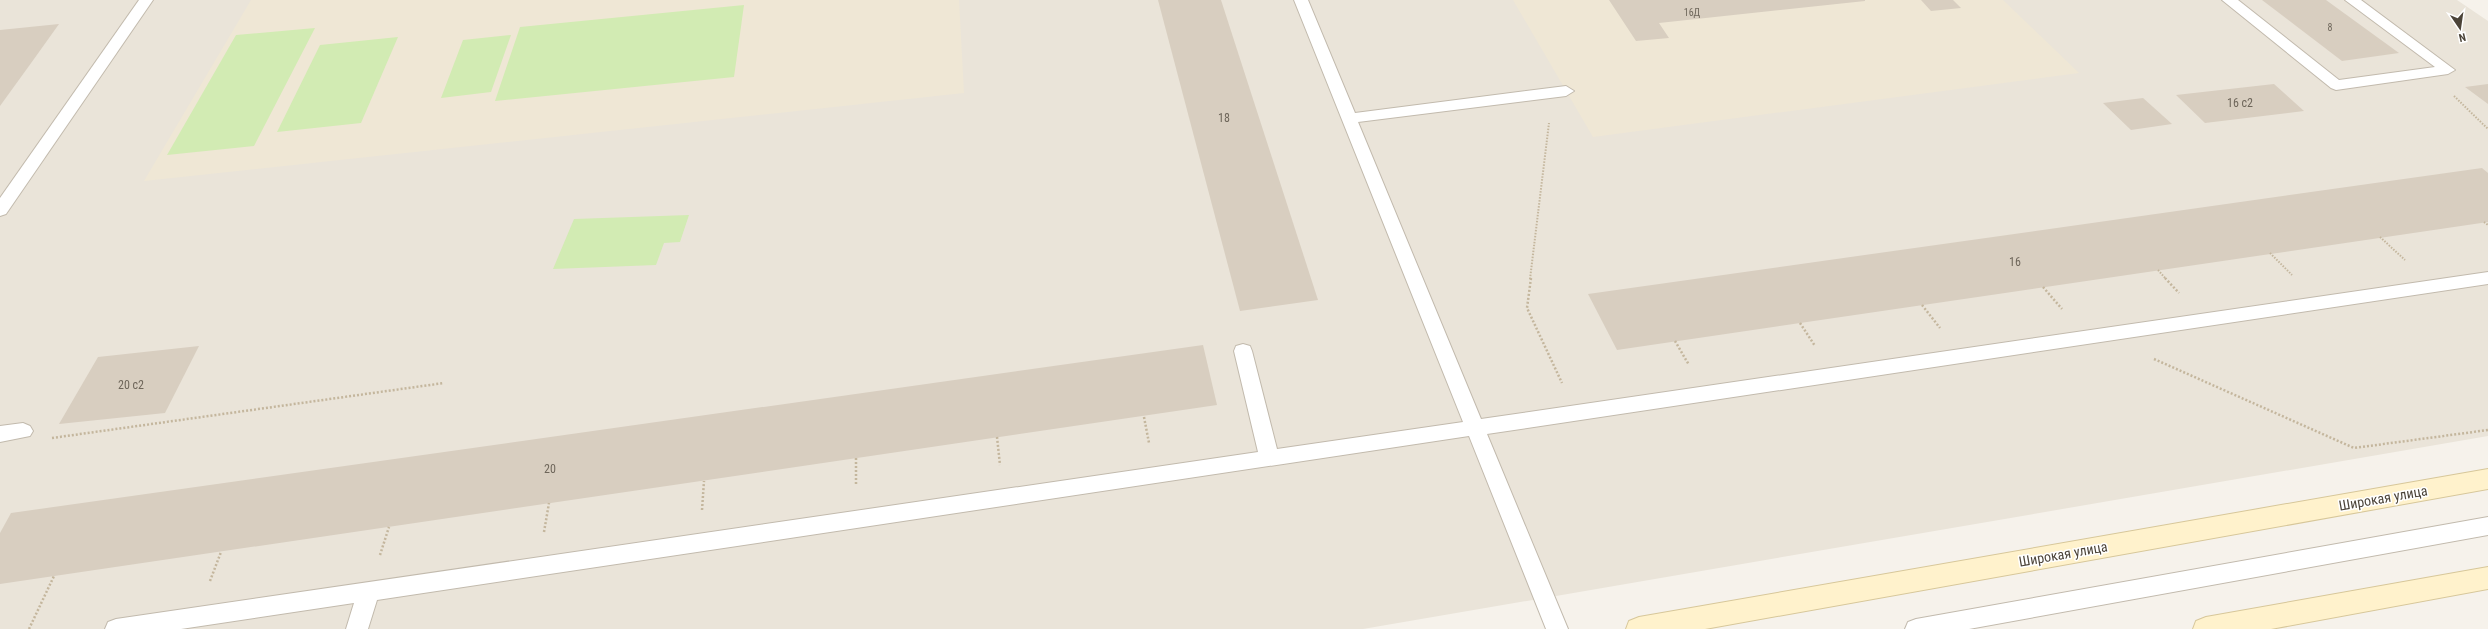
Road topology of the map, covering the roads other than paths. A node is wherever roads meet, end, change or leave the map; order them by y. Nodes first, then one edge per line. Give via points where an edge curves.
1 (146, 0) edge
2 (1301, 0) edge
3 (2229, 0) edge
4 (2352, 0) edge
5 (1559, 92) road end
6 (1349, 118) junction
7 (0, 210) edge
8 (2488, 278) edge
9 (1243, 352) dead end
10 (1474, 426) junction
11 (22, 431) road end
12 (0, 434) edge
13 (1269, 457) junction
14 (2488, 479) edge
15 (2488, 526) edge
16 (2488, 578) edge
17 (369, 592) junction
18 (116, 629) edge
19 (357, 629) edge
20 (1556, 629) edge
21 (1639, 629) edge
22 (1916, 629) edge
23 (2206, 629) edge

1 - 7 lane
2 - 6 lane
3 - 4 lane via 2336,85 2448,70
5 - 6 lane
6 - 10 lane
8 - 10 lane
9 - 13 lane
10 - 13 lane
10 - 20 lane
11 - 12 lane
13 - 17 lane
14 - 21 main road, Широкая улица
15 - 22 lane
16 - 23 main road
17 - 18 lane
17 - 19 lane

